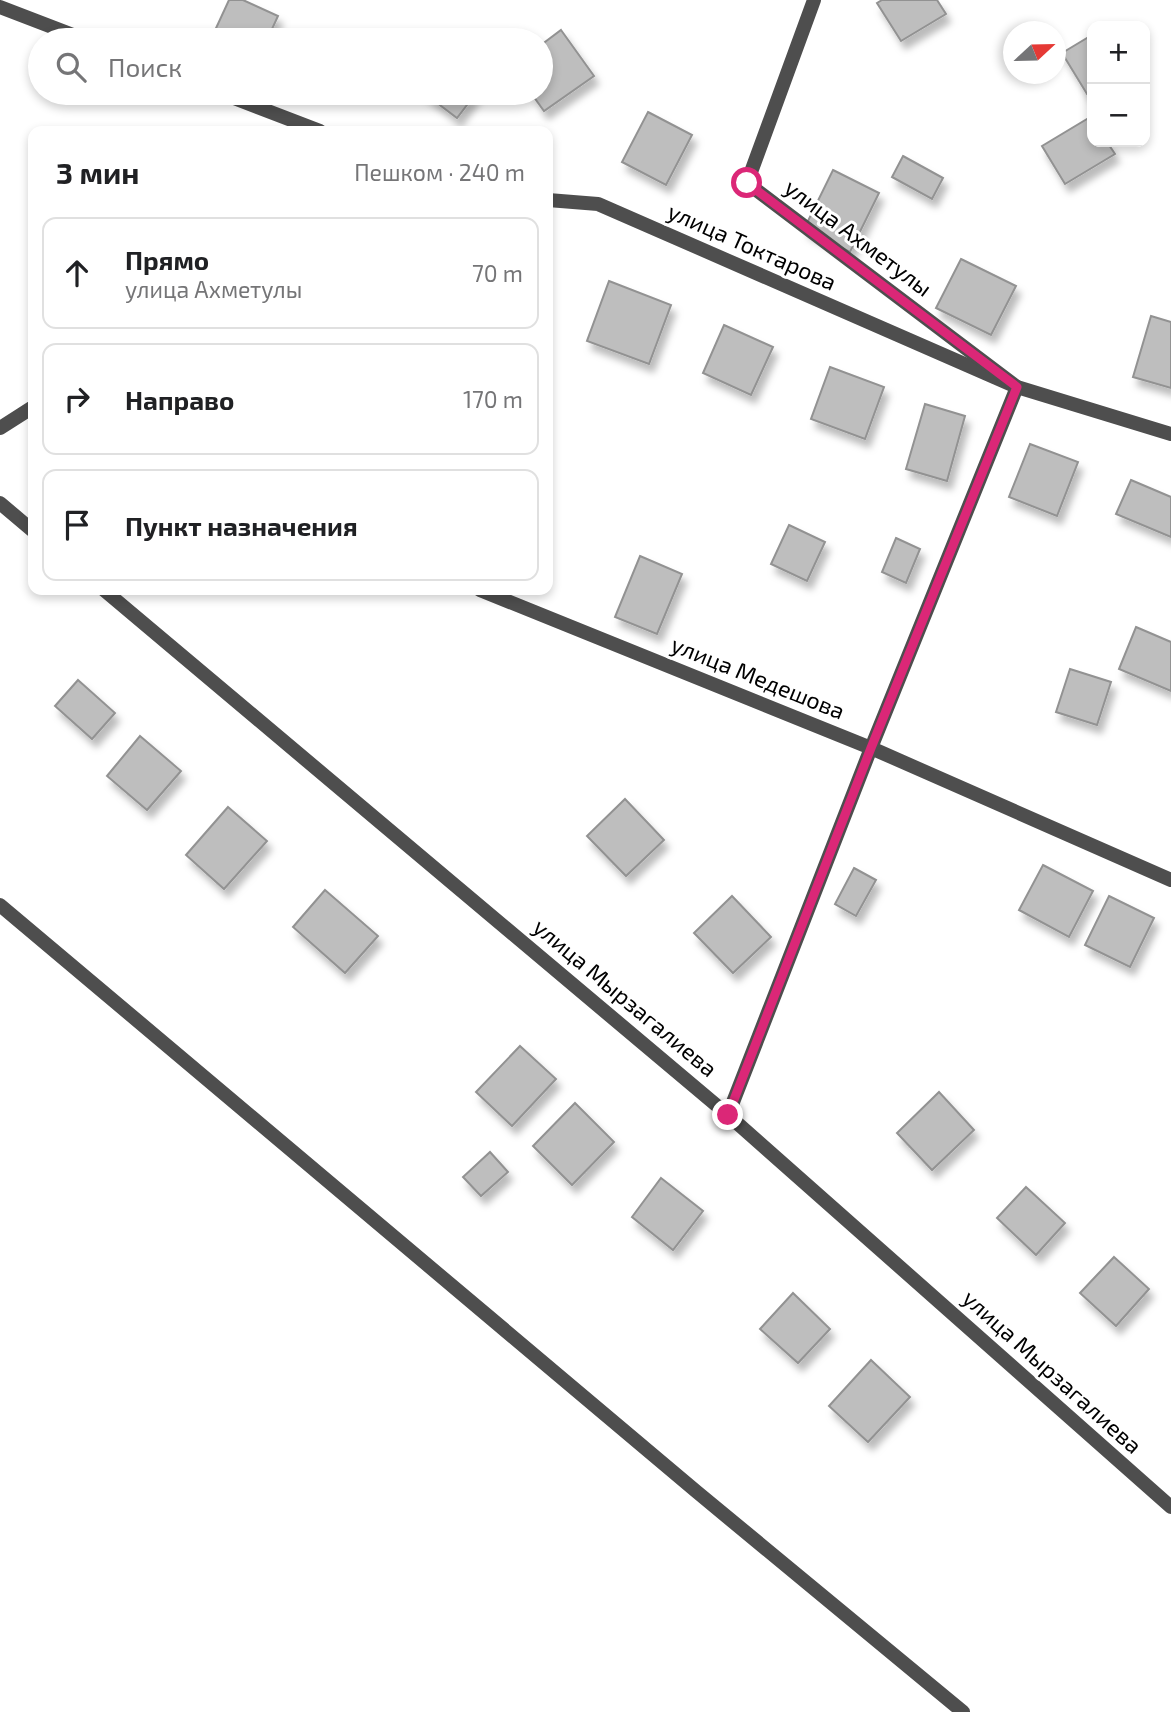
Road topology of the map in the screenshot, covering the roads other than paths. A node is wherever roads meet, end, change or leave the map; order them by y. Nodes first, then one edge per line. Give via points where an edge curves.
1 (800, 0) edge
2 (814, 0) edge
3 (0, 7) edge
4 (809, 15) junction
5 (55, 28) edge
6 (252, 105) edge
7 (307, 126) edge
8 (553, 200) edge
9 (1017, 387) junction
10 (28, 410) edge
11 (0, 428) edge
12 (1171, 434) edge
13 (0, 503) edge
14 (28, 526) edge
15 (110, 595) edge
16 (492, 595) edge
17 (871, 748) junction
18 (1171, 880) edge
19 (0, 905) edge
20 (728, 1115) junction
21 (1171, 1507) edge
22 (964, 1712) edge

1 - 4 street
2 - 4 street, улица Ахметулы
3 - 5 street
4 - 9 street, улица Ахметулы via 747,183
6 - 7 street
8 - 9 street, улица Токтарова via 598,204
9 - 12 street, улица Токтарова
9 - 17 street
10 - 11 street
13 - 14 street
15 - 20 street, улица Мырзагалиева
16 - 17 street, улица Медешова
17 - 18 street, улица Медешова
17 - 20 street
19 - 22 street
20 - 21 street, улица Мырзагалиева

